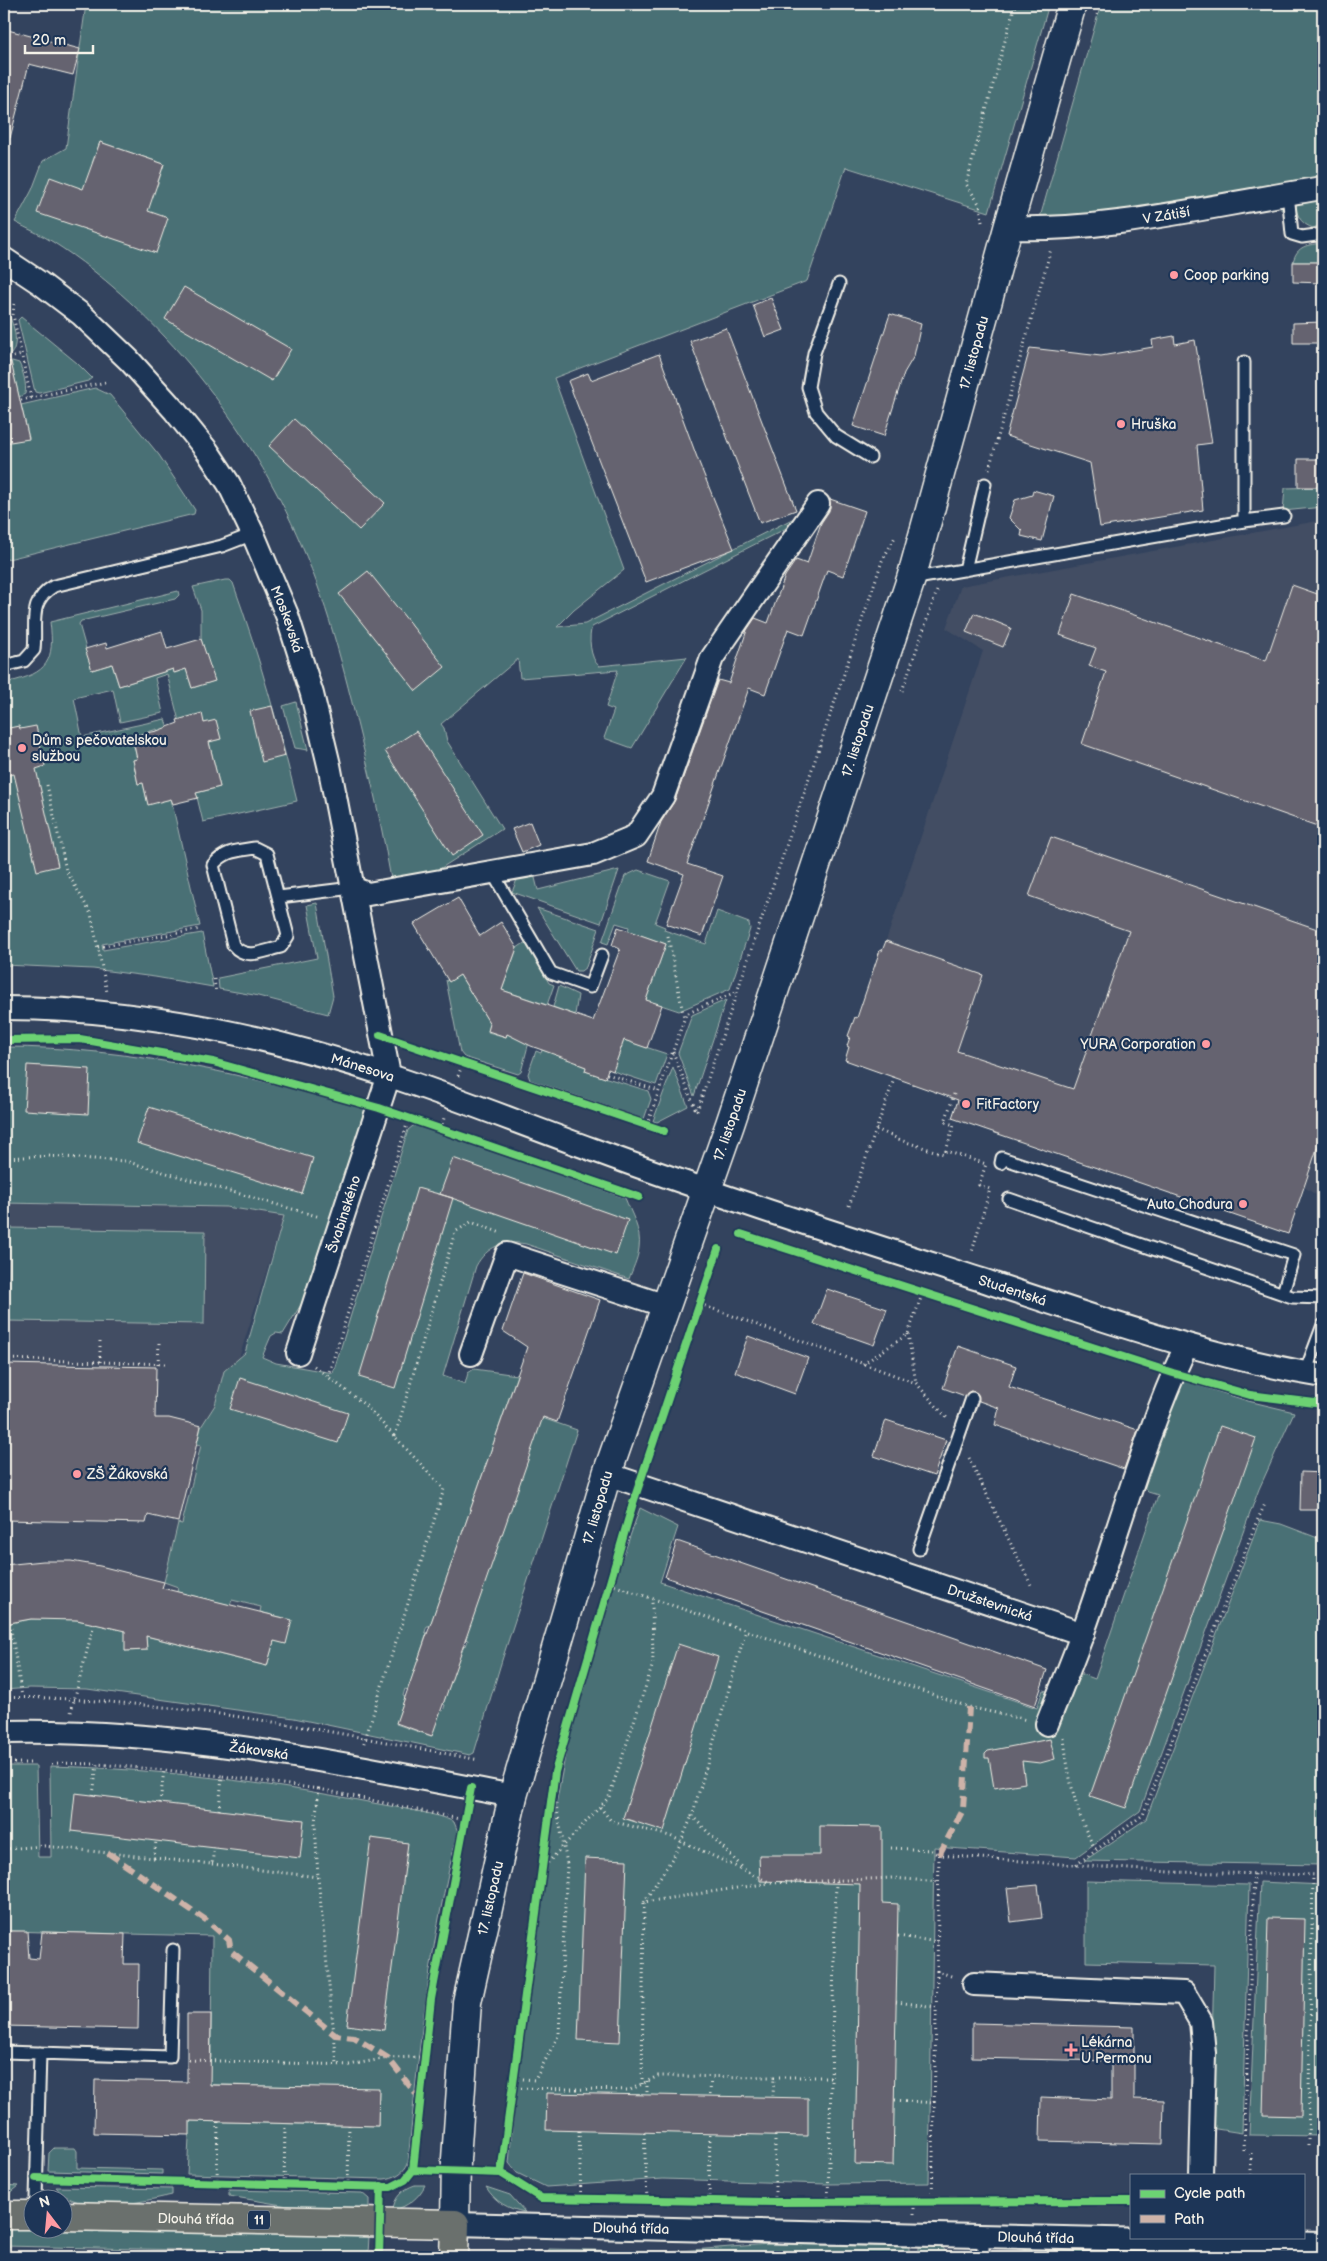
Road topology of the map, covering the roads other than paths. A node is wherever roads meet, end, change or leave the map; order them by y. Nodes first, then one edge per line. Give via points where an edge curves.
1 (1072, 4) edge
2 (1323, 188) edge
3 (1288, 193) junction
4 (996, 229) junction
5 (1323, 234) edge
6 (4, 259) edge
7 (839, 284) dead end
8 (1244, 362) dead end
9 (870, 457) dead end
10 (985, 484) dead end
11 (818, 504) dead end
12 (1284, 516) dead end
13 (1244, 521) junction
14 (253, 534) junction
15 (965, 570) junction
16 (911, 579) junction
17 (4, 666) edge
18 (492, 872) junction
19 (352, 888) junction
20 (279, 897) junction
21 (602, 955) dead end
22 (4, 1008) edge
23 (389, 1075) junction
24 (1008, 1160) dead end
25 (707, 1190) junction
26 (1009, 1199) dead end
27 (1289, 1293) junction
28 (1323, 1298) edge
29 (666, 1306) junction
30 (1323, 1325) edge
31 (1186, 1346) junction
32 (298, 1353) road end
33 (471, 1354) dead end
34 (1314, 1374) edge
35 (972, 1398) dead end
36 (608, 1474) junction
37 (919, 1550) dead end
38 (1083, 1634) junction
39 (1047, 1724) road end
40 (4, 1732) edge
41 (513, 1796) junction
42 (173, 1950) dead end
43 (974, 1984) road end
44 (4, 2052) edge
45 (40, 2053) junction
46 (1201, 2174) edge
47 (36, 2188) edge
48 (4, 2215) edge
49 (22, 2215) edge
50 (72, 2216) edge
51 (454, 2224) junction
52 (1323, 2244) edge
53 (1199, 2245) edge
54 (983, 2247) edge
55 (454, 2257) edge

1 - 4 street, 17. listopadu
2 - 3 street, V Zátiší
3 - 4 street, V Zátiší via 1081,226
3 - 5 lane via 1292,234 1302,238
4 - 16 street, 17. listopadu
6 - 14 street, Moskevská via 82,315 129,360 208,452 229,484
7 - 9 lane via 814,353 808,387 816,412 836,436
8 - 13 lane
10 - 15 lane
11 - 18 street via 712,658 663,796 636,836 593,854
12 - 13 lane
13 - 15 lane
14 - 17 lane via 222,546 54,586 39,598 34,610 34,650 24,661
14 - 19 street, Moskevská via 287,615 312,694
15 - 16 lane
16 - 25 street, 17. listopadu
18 - 19 street via 368,894
18 - 21 lane via 551,973 590,987
19 - 20 lane
19 - 23 street, Moskevská
20 - 20 lane via 267,854 255,848 228,852 213,865 233,945 239,953 248,955 281,947 288,936
22 - 23 street, Mánesova via 111,1015 232,1033
23 - 25 street, Mánesova
23 - 32 street, Švabinského
24 - 27 lane via 1294,1255
25 - 29 street, 17. listopadu
25 - 31 street, Studentská
26 - 27 lane
27 - 28 lane
29 - 33 street via 507,1254
29 - 36 street, 17. listopadu
30 - 34 lane
31 - 34 street, Studentská
31 - 38 street via 1135,1476
35 - 37 lane
36 - 38 street, Družstevnická
36 - 41 street, 17. listopadu
38 - 39 street
40 - 41 street, Žákovská via 166,1738 294,1754
41 - 51 street, 17. listopadu via 467,2002
42 - 45 lane via 170,2056
43 - 46 street via 1184,1993 1200,2022 1204,2053
44 - 45 lane
45 - 47 lane
48 - 49 main road
50 - 51 main road, Dlouhá třída / 11
51 - 54 street, Dlouhá třída
51 - 55 main road, 17. listopadu
52 - 53 street, Dlouhá třída
53 - 54 street, Dlouhá třída

